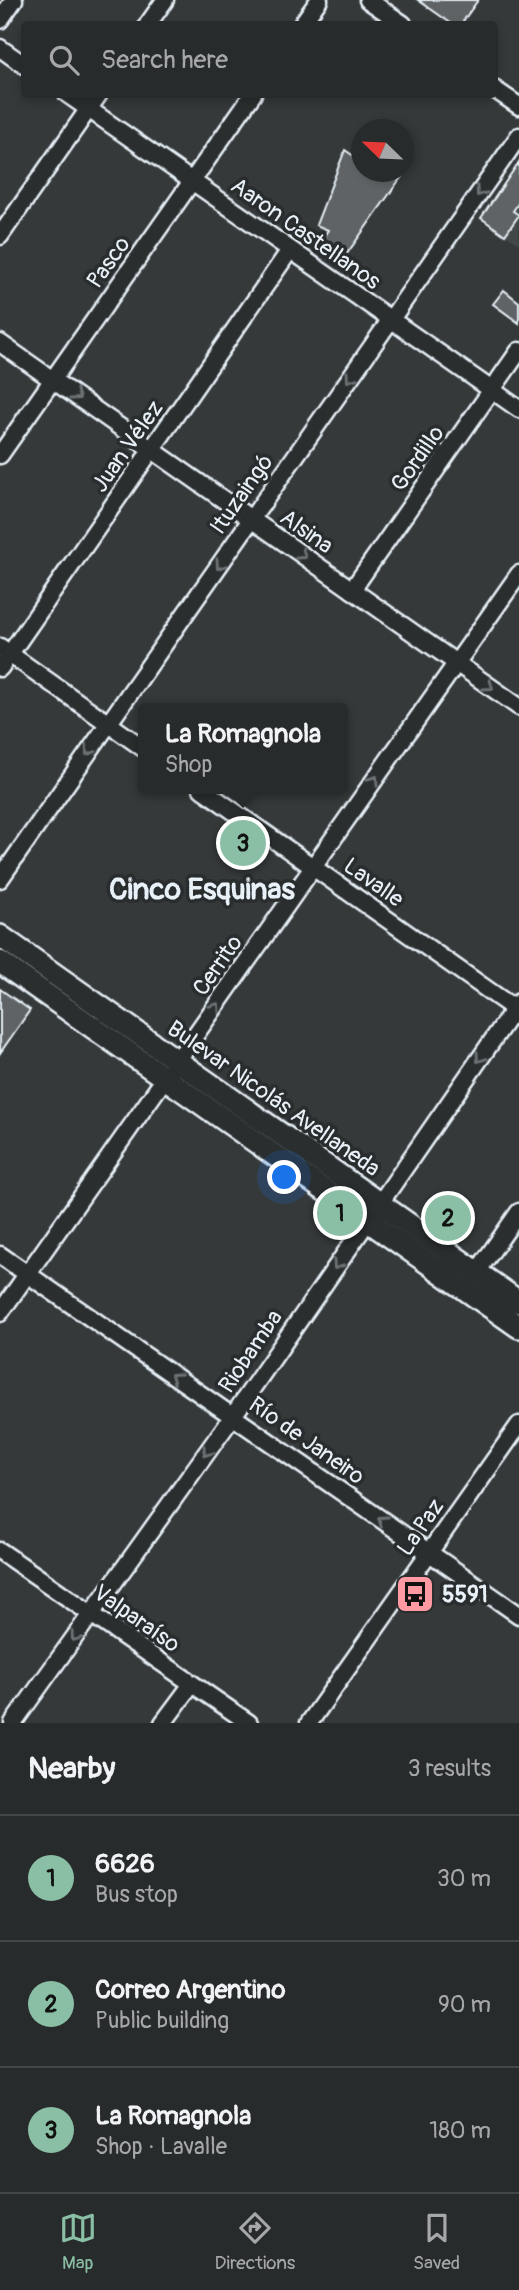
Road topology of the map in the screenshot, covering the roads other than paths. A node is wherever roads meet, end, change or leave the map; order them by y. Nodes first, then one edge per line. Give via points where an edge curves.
1 (14, 0) edge
2 (165, 0) edge
3 (319, 0) edge
4 (368, 0) edge
5 (0, 20) edge
6 (150, 21) edge
7 (304, 21) edge
8 (399, 21) edge
9 (0, 48) edge
10 (21, 63) edge
11 (498, 91) edge
12 (72, 98) edge
13 (96, 98) edge
14 (250, 98) edge
15 (519, 106) edge
16 (89, 110) junction
17 (519, 136) edge
18 (192, 181) junction
19 (0, 236) edge
20 (290, 250) junction
21 (391, 320) junction
22 (0, 343) edge
23 (519, 351) edge
24 (52, 380) junction
25 (492, 390) junction
26 (519, 409) edge
27 (152, 450) junction
28 (0, 455) edge
29 (251, 519) junction
30 (519, 574) edge
31 (352, 590) junction
32 (5, 650) edge
33 (456, 663) junction
34 (0, 668) edge
35 (519, 707) edge
36 (109, 723) junction
37 (138, 744) edge
38 (209, 794) edge
39 (313, 867) junction
40 (0, 879) edge
41 (0, 936) edge
42 (0, 962) edge
43 (517, 1007) edge
44 (171, 1071) junction
45 (373, 1212) junction
46 (519, 1212) edge
47 (0, 1255) edge
48 (477, 1272) junction
49 (27, 1274) junction
50 (519, 1302) edge
51 (0, 1313) edge
52 (519, 1327) edge
53 (233, 1416) junction
54 (519, 1425) edge
55 (0, 1551) edge
56 (429, 1553) junction
57 (91, 1614) junction
58 (519, 1615) edge
59 (192, 1684) junction
60 (13, 1723) edge
61 (163, 1723) edge
62 (249, 1723) edge
63 (309, 1723) edge

1 - 5 street
2 - 6 street
3 - 7 street
4 - 8 street
9 - 10 street
11 - 15 street
12 - 16 street, Aaron Castellanos
13 - 16 street
14 - 18 street, Pasco
16 - 18 street, Aaron Castellanos
16 - 19 street
17 -> 21 street, Ituzaingó
18 - 20 street, Aaron Castellanos
18 - 24 street, Pasco
20 - 21 street, Aaron Castellanos
20 - 27 street, Juan Vélez
21 - 25 street, Aaron Castellanos
21 -> 29 street, Ituzaingó
22 - 24 street, Alsina
23 - 25 street, Gordillo
24 -> 27 street, Alsina
24 - 28 street, Pasco
25 - 26 street, Aaron Castellanos
25 - 31 street, Gordillo
27 - 29 street, Alsina
27 - 32 street, Juan Vélez
29 -> 31 street, Alsina
29 -> 36 street, Ituzaingó
30 - 33 street, Cerrito
31 - 33 street, Alsina
32 - 34 street, Juan Vélez
32 - 36 street
33 -> 35 street, Alsina
39 -> 33 street, Cerrito
36 - 37 street
36 -> 40 street, Ituzaingó
38 - 39 street, Lavalle
39 - 43 street, Lavalle
44 -> 39 street, Cerrito
41 - 44 main road, Bulevar Nicolás Avellaneda
42 - 44 main road, Bulevar Nicolás Avellaneda
43 -> 45 street, Riobamba
44 - 45 main road, Bulevar Nicolás Avellaneda
44 - 49 street, Cerrito
45 - 48 main road, Bulevar Nicolás Avellaneda
45 - 52 main road, Bulevar Nicolás Avellaneda
45 -> 53 street, Riobamba
46 - 48 street
47 - 49 street, Río de Janeiro
48 - 50 main road, Bulevar Nicolás Avellaneda
49 - 51 street, Cerrito
53 -> 49 street, Río de Janeiro
56 -> 53 street, Río de Janeiro
53 -> 57 street, Riobamba
54 - 56 street, La Paz
55 - 57 street, Valparaíso
56 - 58 street, Río de Janeiro
56 - 63 street, La Paz
57 - 59 street, Valparaíso
57 -> 60 street, Riobamba
59 - 61 street
59 - 62 street, Valparaíso

